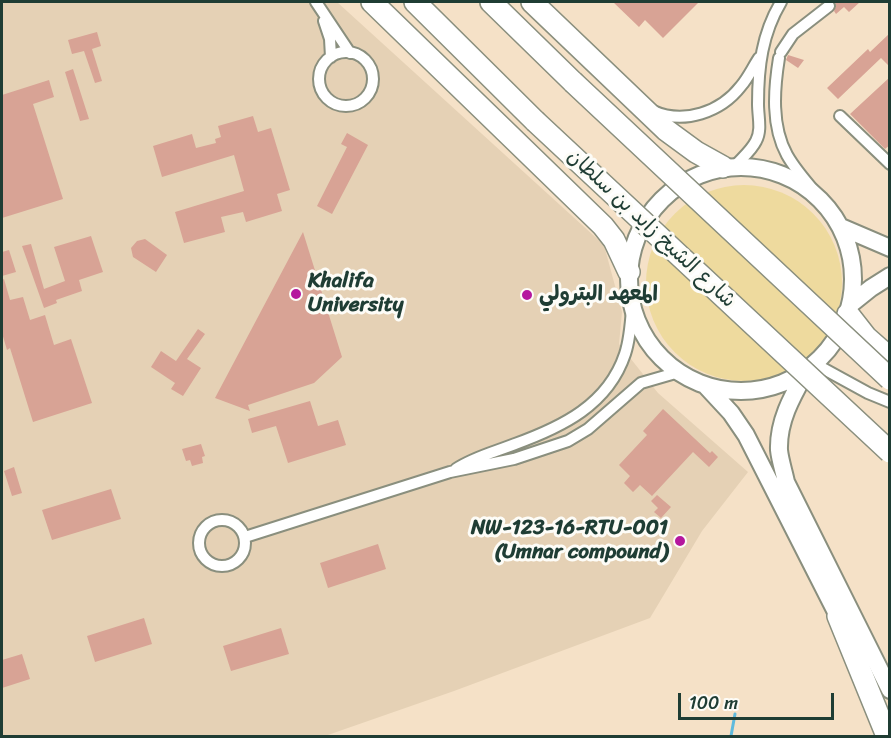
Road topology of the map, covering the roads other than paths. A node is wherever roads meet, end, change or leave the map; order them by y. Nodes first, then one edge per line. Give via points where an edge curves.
1 (372, 2) edge
2 (415, 2) edge
3 (491, 2) edge
4 (532, 2) edge
5 (781, 2) edge
6 (318, 4) edge
7 (829, 6) dead end
8 (350, 53) junction
9 (760, 55) junction
10 (331, 57) junction
11 (622, 89) junction
12 (840, 116) dead end
13 (890, 164) edge
14 (729, 167) junction
15 (821, 199) junction
16 (841, 227) junction
17 (890, 248) edge
18 (629, 273) junction
19 (890, 276) edge
20 (633, 308) junction
21 (850, 309) junction
22 (890, 358) edge
23 (811, 367) junction
24 (679, 372) junction
25 (890, 379) edge
26 (705, 385) junction
27 (890, 402) edge
28 (890, 452) edge
29 (450, 472) junction
30 (245, 537) junction
31 (838, 616) junction
32 (890, 690) edge
33 (890, 718) edge
34 (887, 736) edge

1 - 18 highway via 603,226
2 - 28 highway, شارع الشيخ زايد بن سلطان, bridge via 535,121
3 - 25 highway, bridge
4 - 11 highway
5 - 9 street via 767,29
6 - 8 street
6 - 10 street via 330,39
7 - 15 street via 793,34 780,55 775,81 781,140 795,168
8 - 10 street
8 - 10 street via 363,59 372,77 366,97 352,105 332,102 321,90 320,71
9 - 11 street via 729,99 696,115 662,115
9 - 14 street via 760,130 756,141
11 - 14 highway via 677,139
12 - 13 street
14 - 15 main road via 766,169 796,180
14 - 18 main road via 699,174 676,186 657,203 636,240
15 - 16 main road
16 - 17 main road
16 - 21 main road via 854,278
18 - 20 main road
19 - 21 main road
20 - 24 main road via 648,341
20 - 29 street via 618,370 592,404 571,420
21 - 22 highway via 866,337
21 - 23 main road via 835,341
23 - 26 main road via 784,383 758,390 731,391
23 - 27 street
23 - 32 main road via 790,401 782,424 779,450 786,482
24 - 26 main road
24 - 29 street via 642,383 568,441 514,459
26 - 31 main road via 746,435
29 - 30 street
30 - 30 street via 232,521 216,520 203,530 201,551 215,565 229,565 243,554
31 - 33 highway
31 - 34 highway

